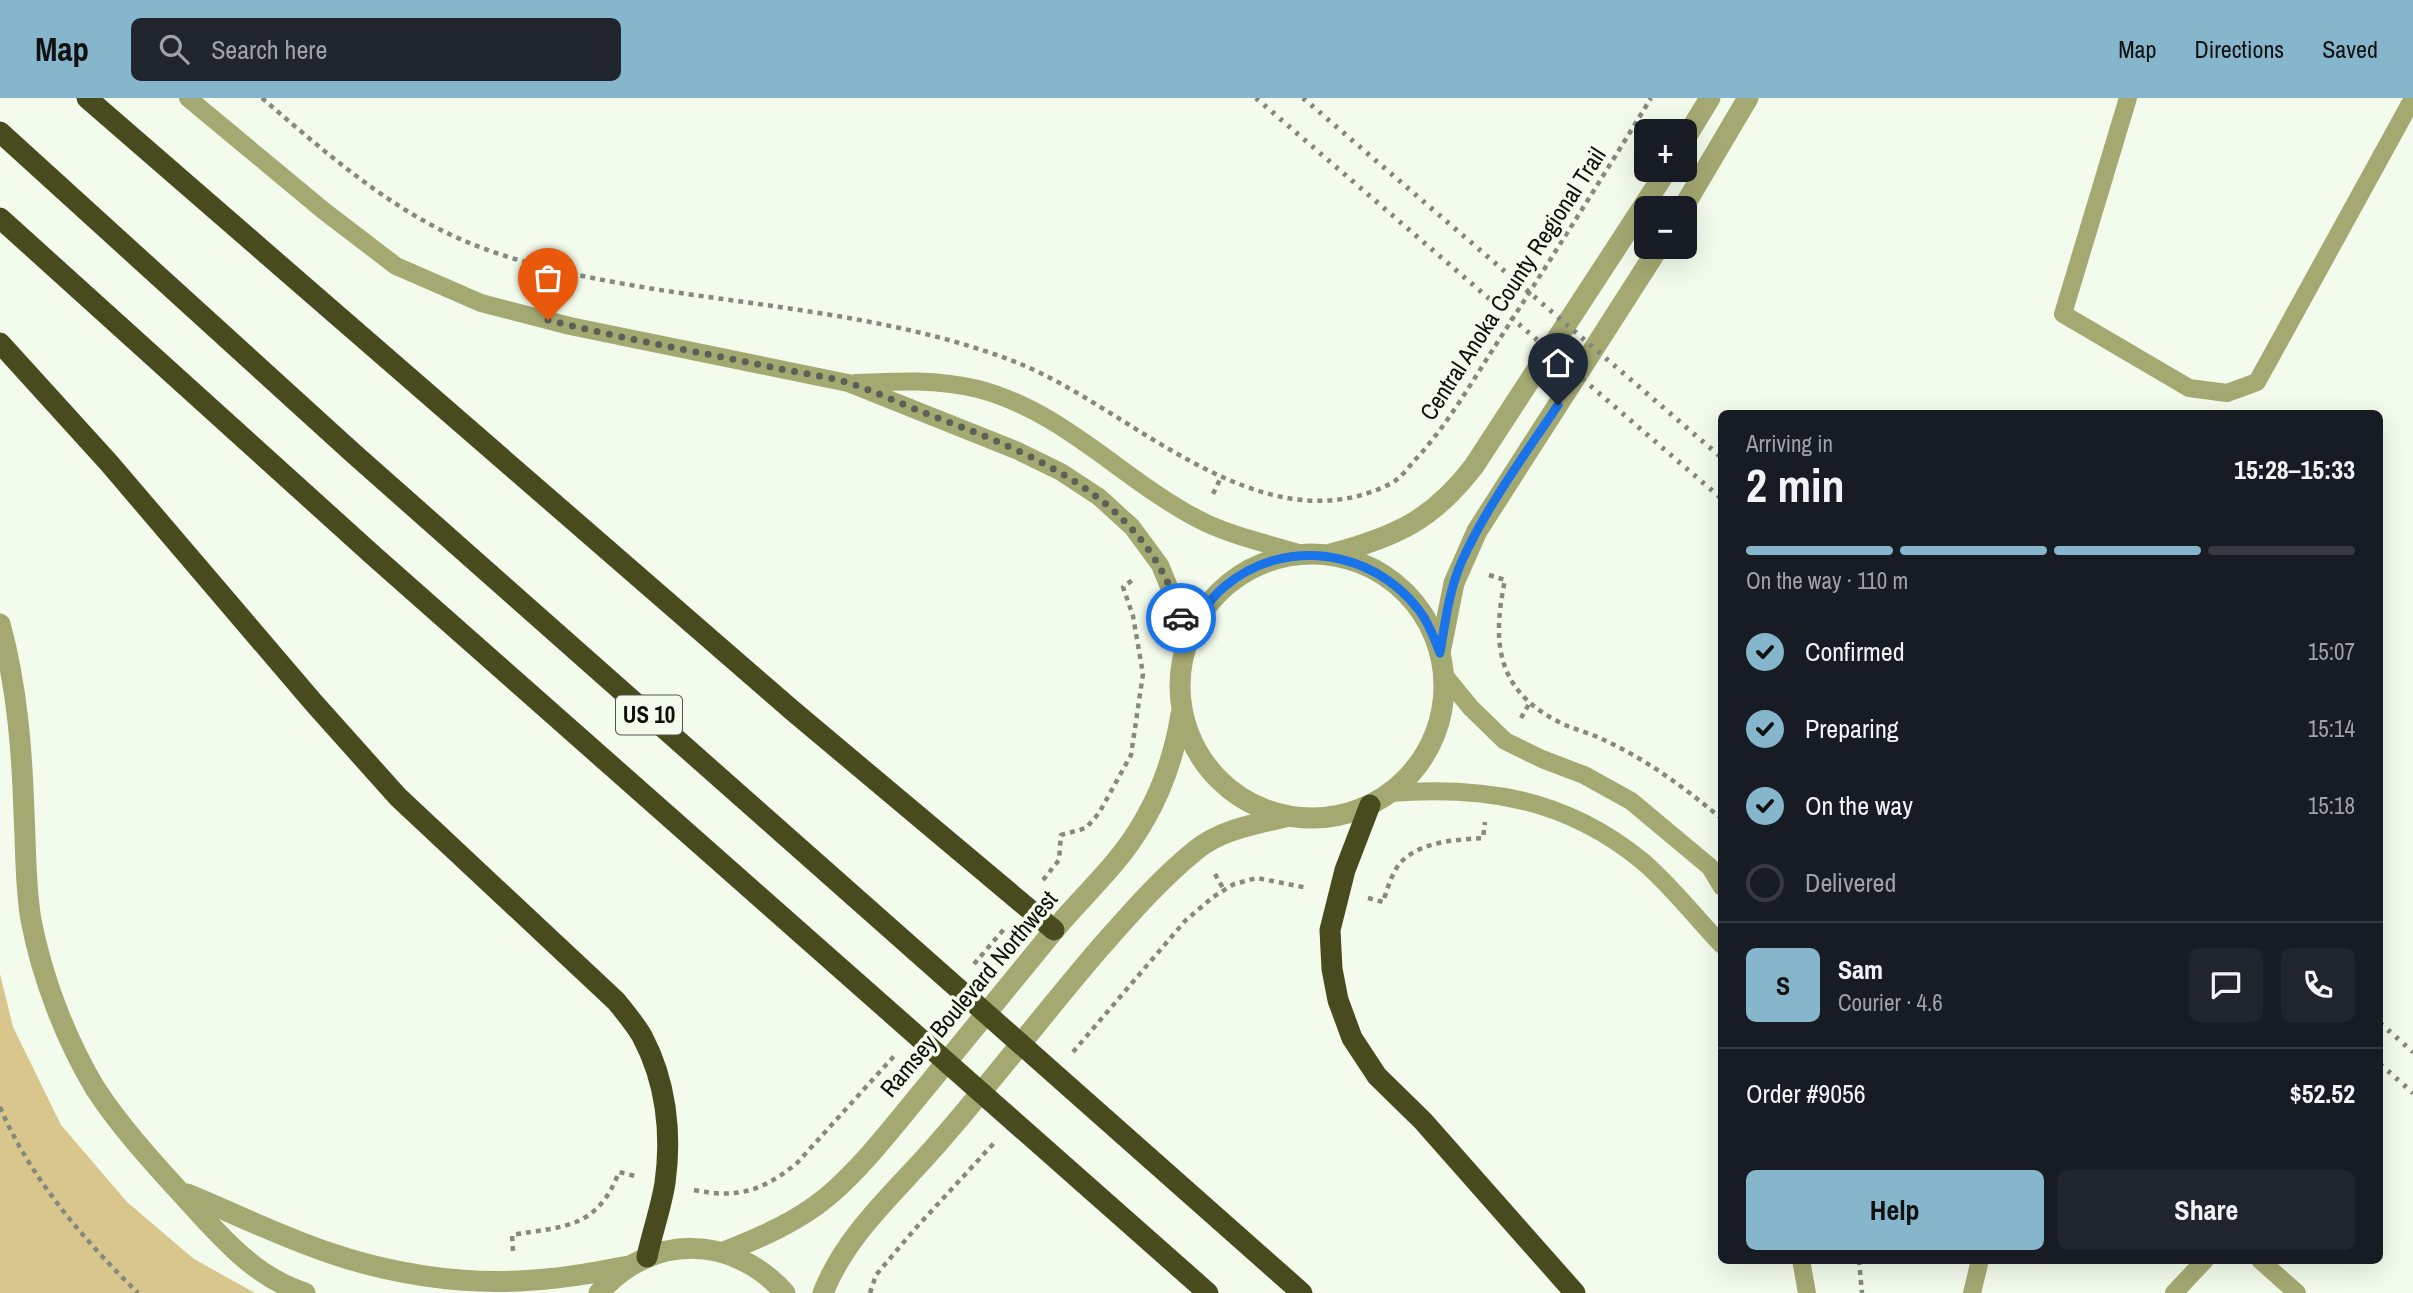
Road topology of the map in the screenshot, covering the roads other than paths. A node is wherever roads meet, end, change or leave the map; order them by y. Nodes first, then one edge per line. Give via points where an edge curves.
1 (87, 98) edge
2 (188, 98) edge
3 (1710, 98) edge
4 (1748, 98) edge
5 (2128, 98) edge
6 (2409, 101) edge
7 (1697, 119) edge
8 (0, 132) edge
9 (1660, 182) edge
10 (1690, 196) edge
11 (0, 218) edge
12 (1651, 259) edge
13 (0, 343) edge
14 (849, 383) junction
15 (1305, 555) junction
16 (1327, 555) junction
17 (0, 624) edge
18 (1186, 645) junction
19 (1440, 653) junction
20 (1444, 676) junction
21 (1181, 709) junction
22 (1389, 793) junction
23 (1370, 805) junction
24 (1288, 816) junction
25 (1718, 880) edge
26 (1054, 930) junction
27 (1718, 941) edge
28 (178, 1191) junction
29 (724, 1252) junction
30 (638, 1261) junction
31 (1802, 1264) edge
32 (1979, 1264) edge
33 (2201, 1264) edge
34 (2264, 1264) edge
35 (305, 1293) edge
36 (599, 1293) edge
37 (785, 1293) edge
38 (823, 1293) edge
39 (1208, 1293) edge
40 (1303, 1293) edge
41 (1575, 1293) edge
42 (1807, 1293) edge
43 (1972, 1293) edge
44 (2174, 1293) edge
45 (2297, 1293) edge

1 - 26 highway via 793,711
2 - 14 lane via 324,211 408,272 481,303 558,323
3 - 7 street
4 - 10 street
5 - 6 lane via 2063,314 2189,388 2227,393 2257,382
8 - 40 highway, US 10 via 353,453
9 - 16 street via 1454,492 1390,536
11 - 39 highway, US 10 via 375,557
12 - 19 street via 1488,513 1461,564
13 - 30 highway via 398,797 616,1001 640,1034 659,1079 667,1140 665,1184
14 - 15 lane via 926,380 979,390 1033,411 1076,436 1200,521
14 - 18 lane via 1018,451 1099,497 1132,527 1160,565 1181,616
15 - 16 street
15 - 18 street via 1261,565 1223,588 1195,623
16 - 19 street via 1350,560 1390,580 1421,612
17 - 28 street via 20,729 31,918 46,979 95,1087 134,1142
18 - 21 street
19 - 20 street
20 - 22 street via 1444,698 1432,742 1421,762
20 - 25 lane via 1505,741 1584,775 1630,801 1710,867
21 - 24 street via 1194,746 1217,778 1250,802
21 - 26 street, Ramsey Boulevard Northwest via 1176,746 1144,821
22 - 23 street
22 - 27 lane via 1488,794 1522,799 1570,815 1643,861
23 - 24 street via 1329,817
23 - 41 highway via 1345,870 1331,930 1338,1000 1352,1038 1377,1076 1423,1121
24 - 38 street via 1246,827 1198,848 1150,891 939,1142 860,1228
26 - 29 street, Ramsey Boulevard Northwest via 846,1179 825,1199 777,1228
28 - 30 street via 330,1253 404,1272 517,1281 578,1276
28 - 35 street via 238,1254 285,1287
29 - 30 street via 685,1248
29 - 37 street via 759,1269
30 - 36 street
31 - 42 lane
32 - 43 lane
33 - 44 lane
34 - 45 lane

